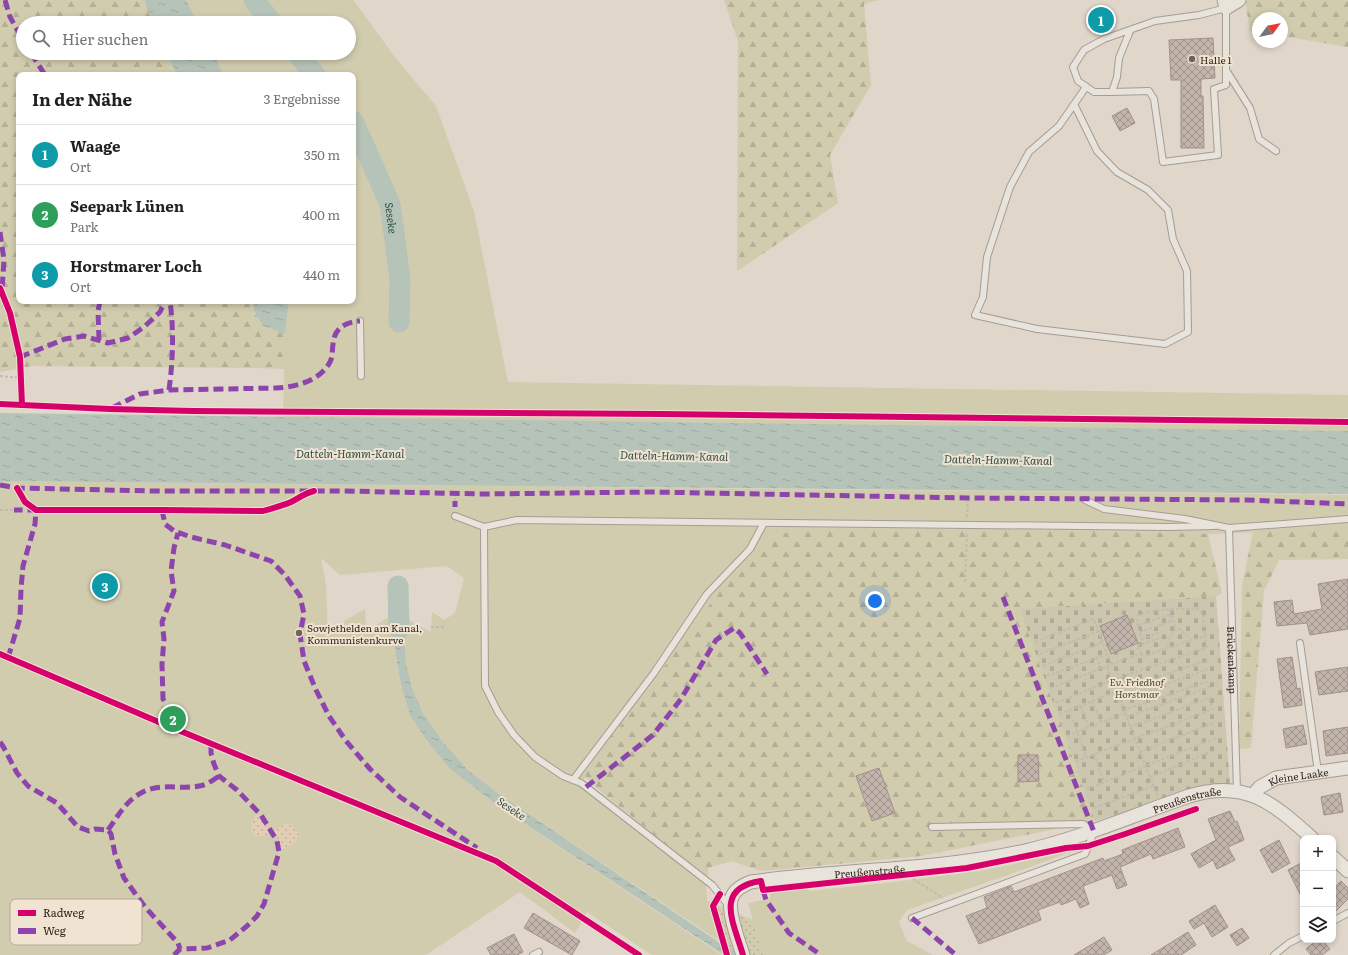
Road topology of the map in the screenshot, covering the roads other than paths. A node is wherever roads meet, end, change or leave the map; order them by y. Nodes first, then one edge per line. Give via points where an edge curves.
1 (1239, 0) edge
2 (1225, 4) edge
3 (1130, 31) junction
4 (1226, 70) junction
5 (1086, 87) junction
6 (1112, 92) junction
7 (1074, 104) junction
8 (1276, 151) dead end
9 (360, 321) dead end
10 (361, 376) dead end
11 (1085, 500) dead end
12 (455, 516) dead end
13 (1348, 519) edge
14 (764, 523) junction
15 (1214, 526) junction
16 (484, 527) junction
17 (1229, 528) junction
18 (1300, 643) dead end
19 (1348, 768) edge
20 (1318, 772) junction
21 (573, 780) junction
22 (1237, 791) junction
23 (1253, 795) junction
24 (932, 827) dead end
25 (1094, 832) junction
26 (1309, 835) edge
27 (1336, 860) edge
28 (1348, 871) edge
29 (731, 908) junction
30 (1348, 913) edge
31 (912, 918) dead end
32 (1336, 919) edge
33 (1300, 938) edge
34 (743, 955) edge
35 (1274, 955) edge

1 - 2 street
2 - 3 lane via 1199,15 1155,21
2 - 4 lane
3 - 5 lane via 1104,39 1084,50 1073,67 1078,81
3 - 6 lane via 1119,58
4 - 6 lane via 1226,85 1214,88 1218,155 1163,162 1154,99 1149,91
4 - 8 lane via 1250,108 1259,139
5 - 6 lane via 1094,92
5 - 7 lane
7 - 7 lane via 1059,126 1029,152 1010,187 987,257 983,297 976,315 1037,329 1164,344 1188,332 1187,271 1173,239 1168,210 1148,190 1117,172 1097,151
9 - 10 lane
11 - 15 lane via 1104,509 1185,519
12 - 16 lane
13 - 17 lane
14 - 15 lane
14 - 16 lane via 517,520
14 - 21 lane via 750,550 707,594 654,673
15 - 17 lane
16 - 21 lane via 485,686 514,736 535,757
17 - 22 lane, Brückenkamp
18 - 20 lane
19 - 20 street, Kleine Laake
20 - 23 street, Kleine Laake via 1276,778 1260,787
21 - 29 lane via 581,783 712,885
22 - 23 street, Preußenstraße
22 - 25 street, Preußenstraße via 1198,793
23 - 26 street, Preußenstraße via 1281,810
24 - 25 lane via 1084,824
25 - 29 street, Preußenstraße via 1024,851 976,859 751,882 735,891 731,898
25 - 31 lane via 1085,854
27 - 28 street
29 - 34 street, Preußenstraße
30 - 32 lane
33 - 35 lane

